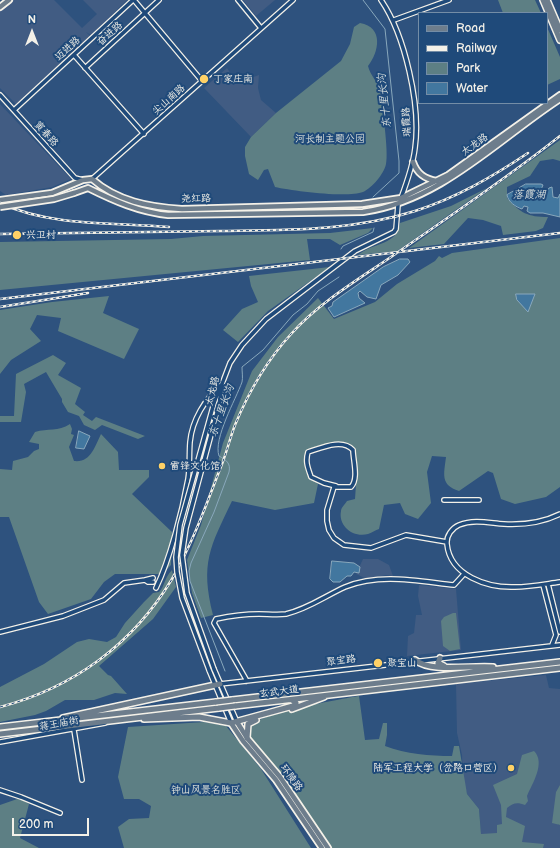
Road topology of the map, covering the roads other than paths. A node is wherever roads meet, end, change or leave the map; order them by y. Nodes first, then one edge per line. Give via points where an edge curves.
1 (8, 0) edge
2 (133, 0) edge
3 (159, 0) edge
4 (238, 0) edge
5 (293, 0) edge
6 (381, 0) edge
7 (449, 0) edge
8 (543, 0) edge
9 (547, 0) edge
10 (0, 7) edge
11 (146, 13) junction
12 (394, 20) junction
13 (261, 28) junction
14 (560, 30) edge
15 (560, 40) edge
16 (74, 55) junction
17 (85, 68) junction
18 (202, 81) junction
19 (560, 94) edge
20 (0, 95) edge
21 (560, 99) edge
22 (548, 103) edge
23 (546, 104) edge
24 (14, 110) junction
25 (144, 134) junction
26 (413, 162) junction
27 (83, 180) junction
28 (92, 180) junction
29 (437, 181) junction
30 (401, 198) junction
31 (0, 200) edge
32 (398, 204) junction
33 (0, 207) edge
34 (222, 384) junction
35 (336, 486) junction
36 (444, 500) dead end
37 (479, 500) dead end
38 (560, 514) edge
39 (447, 542) junction
40 (464, 574) junction
41 (153, 580) dead end
42 (560, 582) edge
43 (546, 584) junction
44 (156, 588) dead end
45 (0, 632) edge
46 (560, 632) edge
47 (552, 645) junction
48 (560, 645) edge
49 (440, 658) junction
50 (415, 660) junction
51 (560, 662) edge
52 (445, 667) junction
53 (504, 668) junction
54 (560, 668) edge
55 (247, 681) junction
56 (217, 684) junction
57 (326, 695) junction
58 (292, 700) junction
59 (121, 719) junction
60 (53, 722) junction
61 (234, 722) junction
62 (0, 727) edge
63 (74, 730) junction
64 (0, 734) edge
65 (247, 738) junction
66 (0, 742) edge
67 (82, 780) dead end
68 (0, 790) edge
69 (60, 813) dead end
70 (322, 848) edge
71 (328, 848) edge

1 - 10 main road
2 - 11 street
2 - 16 street, 迈进路
3 - 11 street, 奋进路
4 - 13 street
5 - 13 street, 尖山南路
6 - 12 street, 瑞霞路
7 - 12 street
8 - 15 highway
9 - 14 highway
11 - 17 street, 奋进路
11 - 18 street
12 - 26 street, 瑞霞路 via 405,57 416,112 417,132
13 - 18 street, 尖山南路
16 - 17 street
16 - 24 street, 迈进路
17 - 25 street
18 - 25 street, 尖山南路
19 - 22 main road, 太龙路
20 - 24 street, 寅春路
21 - 32 main road, 太龙路 via 459,173
23 - 29 main road, 太龙路 via 469,161
24 - 27 street, 寅春路 via 75,178
25 - 28 street, 尖山南路
26 - 29 main road via 423,176
26 - 30 street, 瑞霞路
27 - 28 main road
27 - 31 main road via 52,192
28 - 30 main road, 尧红路 via 123,198 162,208 362,204
29 - 30 main road, 太龙路
30 - 32 main road, 太龙路
32 - 33 main road, 尧红路, bridge via 363,212 168,215 148,213 88,188 54,199
32 - 34 street, 太龙路 via 394,232 355,251 266,319 242,345 230,364
34 - 44 street via 205,401 191,433 184,498 162,576
34 - 56 street, 太龙路, bridge via 186,528 182,555 187,593
34 - 56 street, bridge via 214,403 180,526 176,557 182,598 209,670
35 - 35 street via 353,484 355,476 351,448 338,444 308,452 306,465 311,477
35 - 39 street via 327,510 327,521 334,538 344,545 370,548 406,535
36 - 37 street
38 - 39 street via 536,523 469,522 450,532
39 - 40 street via 453,563
40 - 43 street via 492,584 512,587
40 - 55 street via 454,585 401,579 361,582 286,614 216,619 214,624
41 - 45 street via 124,583 104,600 63,616
42 - 43 street
43 - 46 street
43 - 47 street via 556,635
47 - 48 street, 聚宝路
47 - 49 street, 聚宝路
49 - 50 street, 聚宝路
49 - 52 highway via 438,663
50 - 52 highway via 427,666
50 - 55 street, 聚宝路
51 - 53 highway, 玄武大道
52 - 53 highway
53 - 60 highway, 玄武大道, bridge
54 - 57 highway, 玄武大道
55 - 56 street, 聚宝路
56 - 60 highway via 122,707 99,709
56 - 61 street
57 - 58 highway, 玄武大道
57 - 65 highway via 297,708 252,721 247,728
58 - 59 highway, 玄武大道, bridge
58 - 61 highway via 296,703 293,706
59 - 61 highway via 199,717
59 - 63 street, 蒋王庙街
59 - 64 highway, 玄武大道
60 - 62 highway, 玄武大道
61 - 65 main road, 环陵路
61 - 70 main road, 环陵路 via 243,741 276,780
63 - 66 street, 蒋王庙街
63 - 67 street
65 - 71 main road, 环陵路 via 280,777
68 - 69 street

